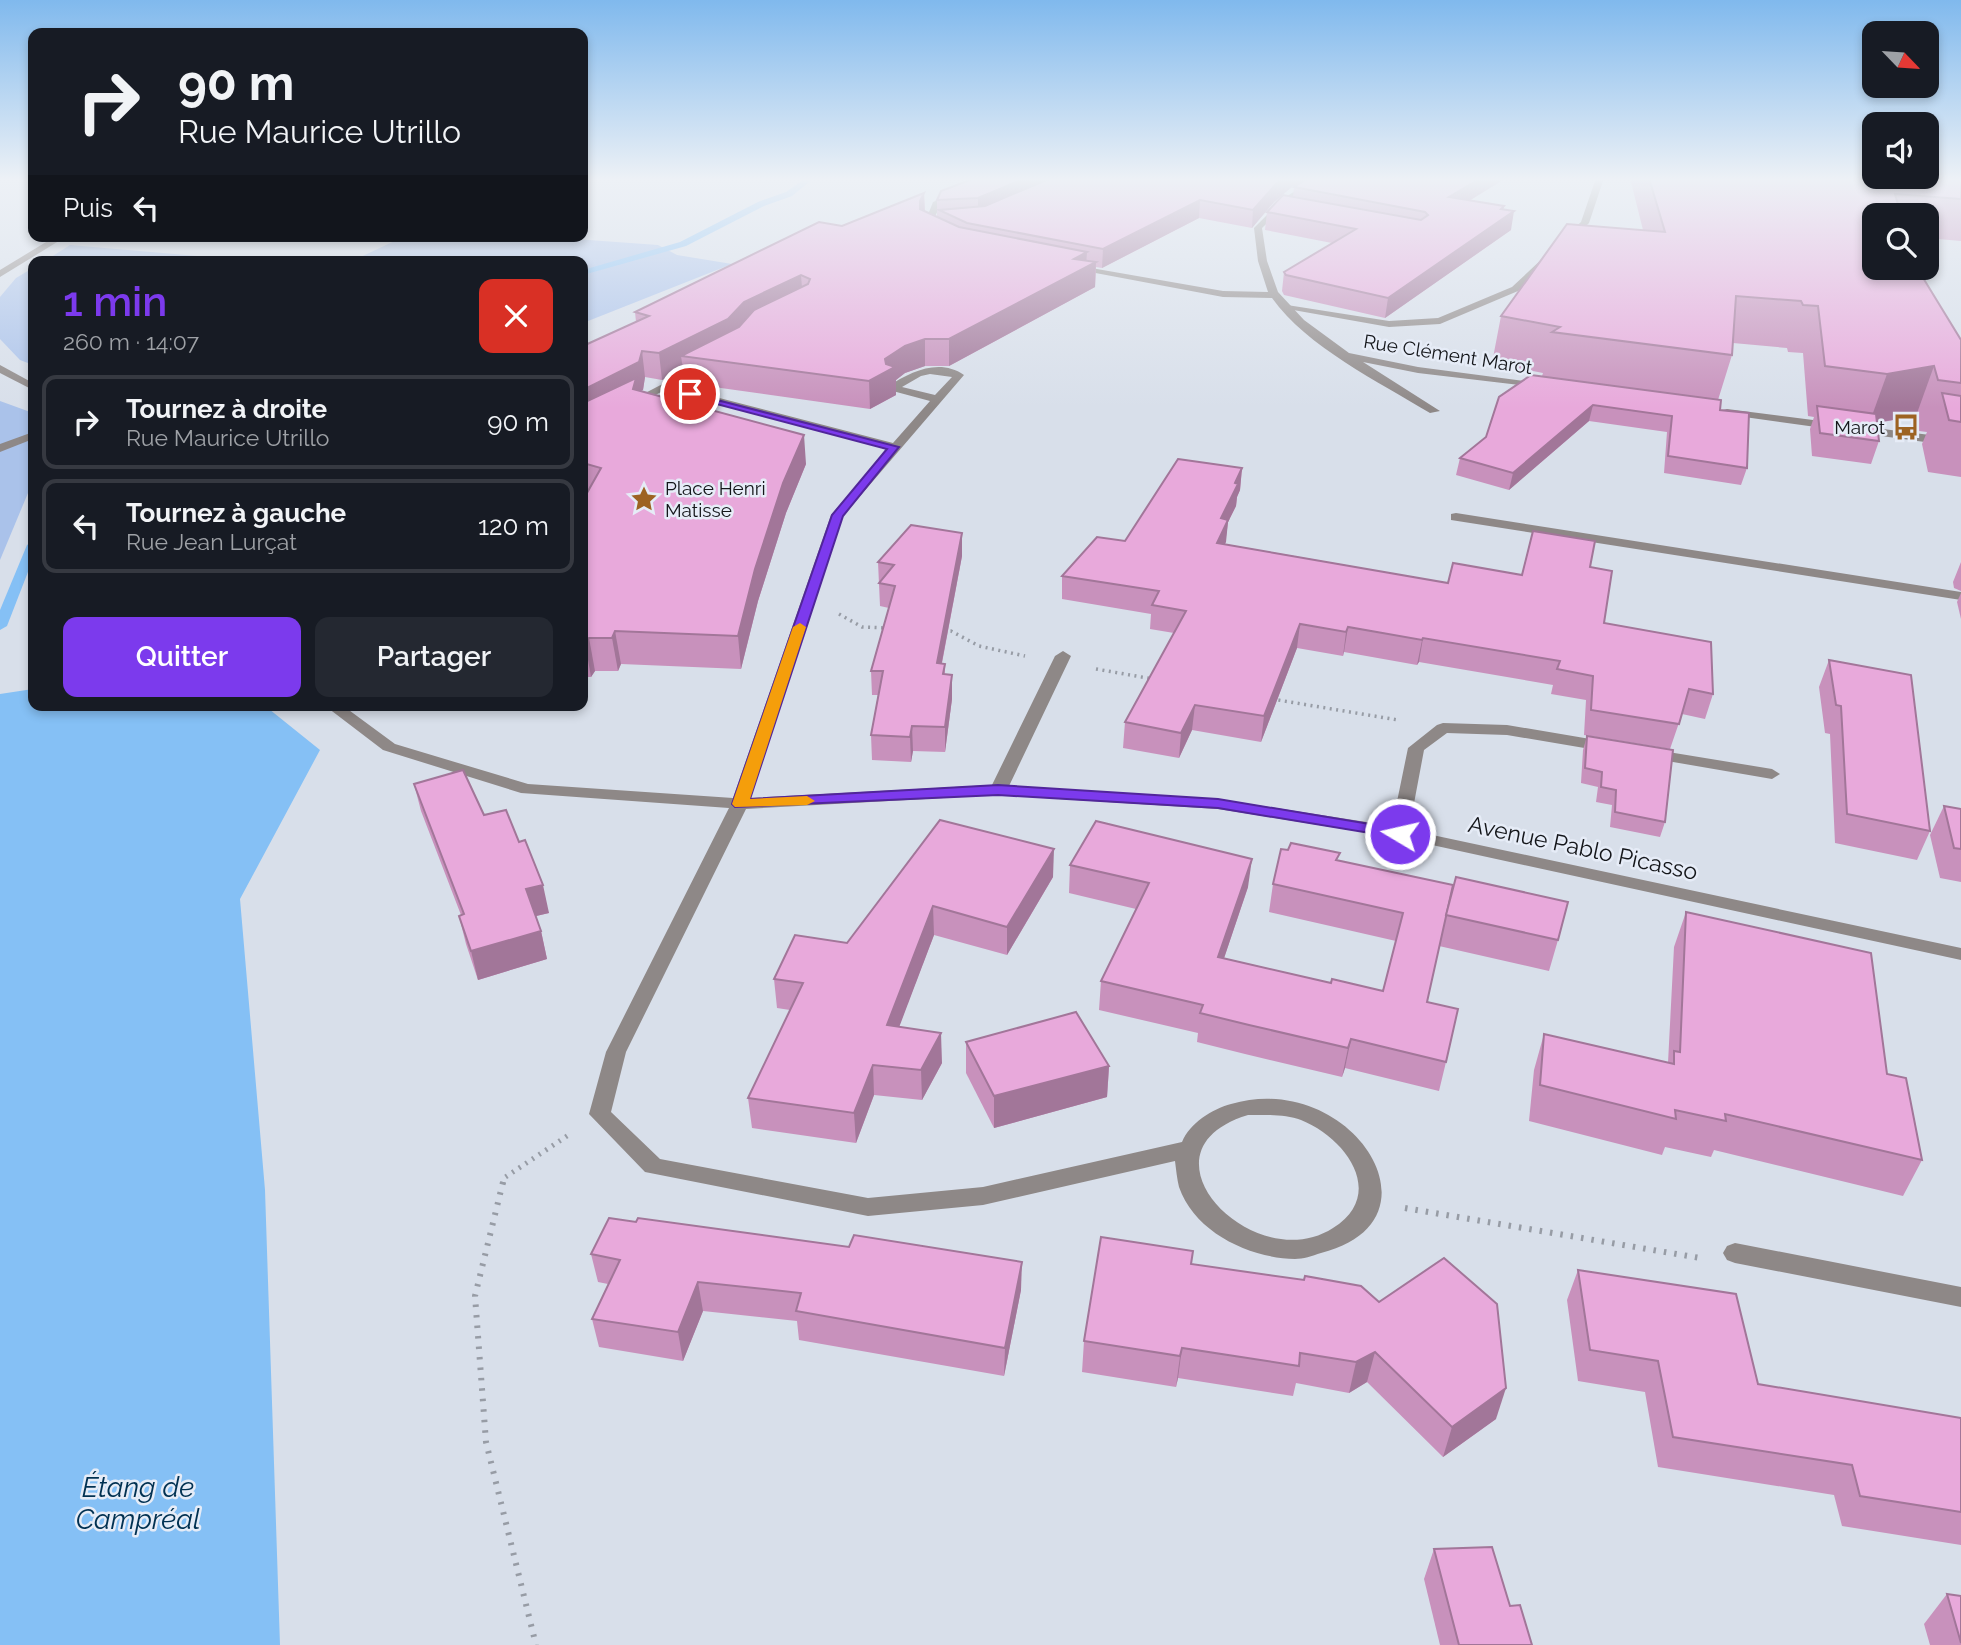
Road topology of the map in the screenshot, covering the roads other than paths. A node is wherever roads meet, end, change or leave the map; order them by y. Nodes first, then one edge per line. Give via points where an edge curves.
1 (1261, 255) edge
2 (1551, 255) edge
3 (28, 257) edge
4 (1057, 265) edge
5 (0, 274) edge
6 (1273, 295) junction
7 (1287, 308) junction
8 (1346, 356) junction
9 (714, 360) edge
10 (0, 368) edge
11 (28, 384) edge
12 (665, 387) junction
13 (1557, 389) edge
14 (937, 399) dead end
15 (618, 410) edge
16 (1709, 410) edge
17 (1434, 411) dead end
18 (28, 437) edge
19 (1961, 443) edge
20 (894, 447) junction
21 (0, 448) edge
22 (1456, 517) dead end
23 (1961, 596) edge
24 (1062, 660) road end
25 (340, 711) edge
26 (1772, 775) dead end
27 (998, 790) junction
28 (740, 804) junction
29 (1400, 834) junction
30 (1961, 954) edge
31 (1189, 1149) junction
32 (1735, 1253) road end
33 (1961, 1297) edge

1 - 6 street
2 - 7 street via 1514,289 1440,321 1389,324
3 - 5 street
4 - 6 street via 1223,294
6 - 7 street
7 - 8 street
8 - 13 street, Rue Clément Marot
8 - 17 street
9 - 12 street
10 - 11 street
12 - 15 street
12 - 20 street
14 - 20 street
16 - 19 street
18 - 21 street
20 - 28 street via 838,515
22 - 23 street
24 - 27 street
25 - 28 street, Avenue Pablo Picasso via 389,747 527,789
26 - 29 street via 1507,730 1443,728 1416,748
27 - 28 street, Avenue Pablo Picasso
27 - 29 street, Avenue Pablo Picasso via 1218,804
28 - 31 street via 616,1052 600,1114 653,1166 868,1207 983,1196
29 - 30 street, Avenue Pablo Picasso
31 - 31 street via 1202,1130 1223,1115 1248,1107 1307,1113 1333,1126 1354,1146 1368,1168 1372,1192 1365,1215 1349,1233 1323,1245 1294,1250 1262,1246 1209,1217 1193,1195 1186,1172
32 - 33 street

